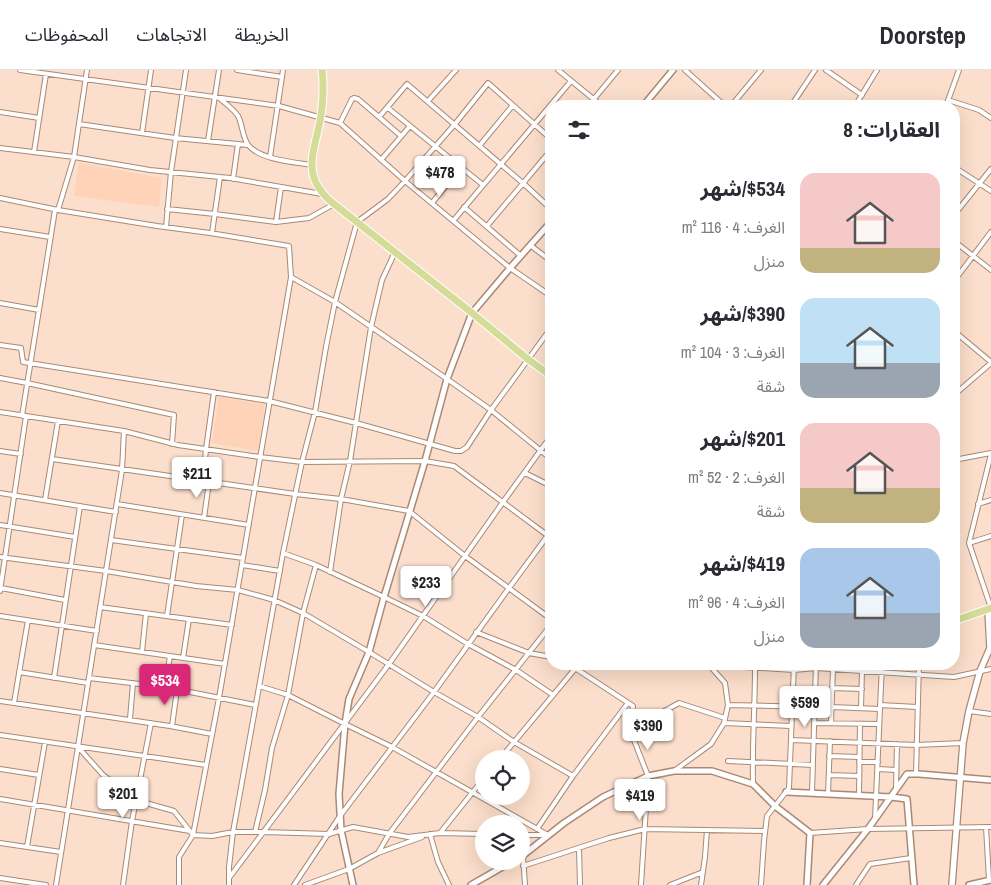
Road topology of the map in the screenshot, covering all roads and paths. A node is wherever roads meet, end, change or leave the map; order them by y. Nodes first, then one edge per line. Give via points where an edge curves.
1 (20, 70) edge
2 (87, 70) edge
3 (151, 70) edge
4 (186, 70) edge
5 (219, 70) edge
6 (237, 70) edge
7 (283, 70) edge
8 (322, 70) edge
9 (456, 70) edge
10 (558, 70) edge
11 (618, 70) edge
12 (673, 70) edge
13 (685, 70) edge
14 (761, 70) edge
15 (815, 70) edge
16 (826, 70) edge
17 (878, 70) edge
18 (958, 70) edge
19 (46, 74) junction
20 (282, 77) junction
21 (86, 80) junction
22 (571, 80) junction
23 (149, 88) junction
24 (182, 92) junction
25 (862, 95) junction
26 (217, 97) junction
27 (594, 99) joint
28 (554, 100) edge
29 (650, 100) edge
30 (718, 100) edge
31 (736, 100) edge
32 (795, 100) edge
33 (859, 100) edge
34 (948, 100) edge
35 (428, 101) junction
36 (960, 104) edge
37 (513, 105) junction
38 (278, 106) junction
39 (388, 108) junction
40 (545, 111) edge
41 (0, 112) edge
42 (379, 117) junction
43 (40, 118) junction
44 (320, 118) junction
45 (991, 118) edge
46 (340, 123) junction
47 (79, 124) junction
48 (455, 124) junction
49 (534, 124) junction
50 (410, 126) junction
51 (142, 133) junction
52 (545, 133) edge
53 (401, 136) junction
54 (175, 138) junction
55 (208, 141) junction
56 (238, 144) junction
57 (248, 145) junction
58 (480, 145) junction
59 (436, 147) junction
60 (0, 148) edge
61 (34, 152) junction
62 (74, 157) junction
63 (270, 157) junction
64 (545, 157) edge
65 (381, 160) junction
66 (501, 164) junction
67 (312, 165) junction
68 (461, 168) junction
69 (991, 169) edge
70 (960, 170) edge
71 (170, 172) junction
72 (220, 177) junction
73 (233, 179) junction
74 (405, 181) junction
75 (523, 183) junction
76 (980, 183) junction
77 (483, 185) junction
78 (281, 187) junction
79 (991, 191) edge
80 (324, 195) junction
81 (0, 198) edge
82 (432, 203) junction
83 (545, 203) edge
84 (334, 204) junction
85 (464, 207) junction
86 (960, 208) edge
87 (167, 209) junction
88 (56, 210) junction
89 (215, 214) junction
90 (453, 221) junction
91 (276, 222) junction
92 (357, 222) junction
93 (487, 226) junction
94 (166, 227) junction
95 (0, 229) edge
96 (545, 229) edge
97 (991, 232) edge
98 (212, 233) junction
99 (50, 237) junction
100 (530, 245) junction
101 (960, 246) edge
102 (395, 252) junction
103 (520, 256) junction
104 (545, 256) edge
105 (973, 257) junction
106 (510, 268) junction
107 (991, 270) edge
108 (960, 274) edge
109 (291, 277) junction
110 (545, 292) edge
111 (335, 302) junction
112 (0, 303) edge
113 (39, 310) junction
114 (472, 313) junction
115 (371, 327) junction
116 (960, 336) edge
117 (545, 337) edge
118 (0, 345) edge
119 (529, 360) junction
120 (991, 362) edge
121 (30, 363) junction
122 (545, 372) edge
123 (0, 378) edge
124 (447, 379) junction
125 (27, 383) junction
126 (960, 390) edge
127 (214, 392) junction
128 (269, 401) junction
129 (491, 410) junction
130 (0, 412) edge
131 (315, 412) junction
132 (24, 416) junction
133 (58, 421) junction
134 (356, 423) junction
135 (124, 431) junction
136 (430, 443) junction
137 (172, 444) junction
138 (545, 445) edge
139 (206, 449) junction
140 (0, 451) edge
141 (541, 451) junction
142 (21, 454) junction
143 (545, 454) edge
144 (991, 454) edge
145 (260, 457) junction
146 (960, 459) edge
147 (52, 460) junction
148 (350, 461) junction
149 (425, 461) junction
150 (302, 462) junction
151 (122, 470) junction
152 (525, 473) junction
153 (991, 476) edge
154 (985, 479) junction
155 (203, 482) junction
156 (209, 482) junction
157 (545, 483) edge
158 (255, 489) junction
159 (0, 493) edge
160 (295, 494) junction
161 (14, 496) junction
162 (341, 499) junction
163 (45, 500) junction
164 (991, 500) edge
165 (503, 502) junction
166 (117, 504) junction
167 (978, 504) junction
168 (80, 506) junction
169 (409, 511) junction
170 (116, 512) junction
171 (182, 515) junction
172 (204, 518) junction
173 (0, 525) edge
174 (249, 525) junction
175 (10, 527) junction
176 (545, 533) edge
177 (991, 536) edge
178 (75, 537) junction
179 (111, 540) junction
180 (545, 543) edge
181 (969, 543) junction
182 (177, 549) junction
183 (283, 553) junction
184 (0, 556) edge
185 (465, 556) junction
186 (6, 557) junction
187 (243, 558) junction
188 (242, 565) junction
189 (71, 566) junction
190 (316, 566) junction
191 (280, 570) junction
192 (106, 571) junction
193 (330, 572) junction
194 (172, 582) junction
195 (509, 588) junction
196 (0, 590) edge
197 (238, 590) junction
198 (384, 597) junction
199 (66, 600) junction
200 (274, 600) junction
201 (100, 607) junction
202 (990, 608) edge
203 (146, 613) junction
204 (304, 613) junction
205 (545, 615) edge
206 (0, 616) edge
207 (167, 616) junction
208 (423, 616) junction
209 (189, 619) junction
210 (960, 619) edge
211 (28, 620) junction
212 (232, 625) junction
213 (62, 626) junction
214 (96, 631) junction
215 (476, 632) junction
216 (545, 633) edge
217 (94, 644) junction
218 (468, 644) junction
219 (142, 652) junction
220 (369, 652) junction
221 (529, 653) junction
222 (170, 656) junction
223 (545, 656) edge
224 (183, 658) junction
225 (988, 660) edge
226 (225, 664) junction
227 (389, 664) junction
228 (991, 669) edge
229 (516, 670) junction
230 (573, 670) edge
231 (578, 670) edge
232 (714, 670) edge
233 (755, 670) edge
234 (794, 670) edge
235 (816, 670) edge
236 (833, 670) edge
237 (848, 670) edge
238 (918, 670) edge
239 (862, 671) junction
240 (980, 671) junction
241 (19, 672) junction
242 (881, 672) junction
243 (918, 674) junction
244 (54, 678) junction
245 (89, 678) junction
246 (88, 684) junction
247 (133, 684) junction
248 (259, 686) junction
249 (165, 687) junction
250 (832, 688) junction
251 (862, 689) junction
252 (177, 690) junction
253 (434, 692) junction
254 (553, 694) junction
255 (288, 695) junction
256 (219, 698) junction
257 (0, 701) edge
258 (14, 703) junction
259 (628, 703) junction
260 (255, 705) junction
261 (728, 705) junction
262 (755, 706) junction
263 (792, 707) junction
264 (814, 707) junction
265 (831, 707) junction
266 (880, 707) junction
267 (918, 707) junction
268 (861, 708) junction
269 (969, 711) junction
270 (83, 712) junction
271 (991, 714) edge
272 (478, 717) junction
273 (130, 719) junction
274 (724, 721) junction
275 (151, 723) junction
276 (814, 723) junction
277 (345, 724) junction
278 (754, 724) junction
279 (831, 724) junction
280 (860, 724) junction
281 (879, 724) junction
282 (172, 726) junction
283 (791, 726) junction
284 (630, 730) junction
285 (212, 734) junction
286 (0, 735) edge
287 (790, 740) junction
288 (814, 741) junction
289 (830, 741) junction
290 (45, 742) junction
291 (514, 742) junction
292 (860, 742) junction
293 (878, 743) junction
294 (963, 743) junction
295 (897, 744) junction
296 (916, 745) junction
297 (78, 747) junction
298 (392, 747) junction
299 (507, 750) edge
300 (829, 756) junction
301 (144, 757) junction
302 (859, 759) junction
303 (728, 761) dead end
304 (753, 761) junction
305 (878, 762) junction
306 (790, 764) junction
307 (813, 765) junction
308 (206, 766) junction
309 (0, 769) edge
310 (878, 769) junction
311 (674, 770) junction
312 (896, 770) junction
313 (436, 772) junction
314 (916, 774) junction
315 (39, 775) junction
316 (829, 775) junction
317 (573, 776) junction
318 (648, 776) junction
319 (859, 776) junction
320 (961, 778) junction
321 (991, 780) edge
322 (753, 784) junction
323 (475, 788) edge
324 (896, 790) junction
325 (471, 792) junction
326 (786, 792) junction
327 (812, 793) junction
328 (828, 794) junction
329 (859, 795) junction
330 (876, 796) junction
331 (891, 797) junction
332 (0, 799) edge
333 (136, 799) junction
334 (34, 805) junction
335 (775, 806) junction
336 (68, 810) junction
337 (340, 816) junction
338 (875, 819) junction
339 (132, 821) junction
340 (957, 827) junction
341 (989, 827) edge
342 (909, 828) junction
343 (537, 829) junction
344 (645, 829) junction
345 (868, 829) junction
346 (341, 830) junction
347 (707, 830) junction
348 (765, 831) junction
349 (233, 832) junction
350 (255, 832) junction
351 (264, 832) junction
352 (191, 833) junction
353 (440, 833) junction
354 (810, 833) junction
355 (329, 834) junction
356 (389, 834) junction
357 (430, 834) junction
358 (475, 834) edge
359 (530, 834) edge
360 (548, 835) junction
361 (0, 843) edge
362 (27, 847) junction
363 (579, 848) junction
364 (530, 850) edge
365 (61, 852) junction
366 (378, 853) junction
367 (911, 858) junction
368 (530, 864) edge
369 (349, 869) junction
370 (497, 870) edge
371 (523, 870) edge
372 (703, 872) junction
373 (0, 878) edge
374 (229, 878) junction
375 (990, 880) edge
376 (46, 885) edge
377 (56, 885) edge
378 (123, 885) edge
379 (179, 885) edge
380 (229, 885) edge
381 (294, 885) edge
382 (305, 885) edge
383 (353, 885) edge
384 (449, 885) edge
385 (471, 885) edge
386 (525, 885) edge
387 (580, 885) edge
388 (641, 885) edge
389 (670, 885) edge
390 (700, 885) edge
391 (761, 885) edge
392 (807, 885) edge
393 (823, 885) edge
394 (856, 885) edge
395 (914, 885) edge
396 (952, 885) edge
397 (969, 885) edge

1 - 19 street
2 - 21 street
3 - 23 street
4 - 24 street
5 - 26 street
6 - 20 street
7 - 20 street
8 - 44 highway
9 - 35 street
10 - 22 street
11 - 27 street
12 - 29 street
13 - 30 street
14 - 31 street
15 - 32 street
16 - 25 street
17 - 25 street
18 - 34 street
19 - 21 street
19 - 43 street
20 - 38 street
21 - 23 street
21 - 47 street
22 - 27 street
22 - 28 street
23 - 24 street
23 - 51 street
24 - 26 street
24 - 54 street
25 - 33 street
26 - 38 street
26 - 55 street
26 - 57 street via 238,116
35 - 39 street via 407,84
35 - 48 street
36 - 45 street
37 - 48 street via 488,83
37 - 49 street
37 - 58 street
38 - 44 street
38 - 63 street
39 - 42 street
39 - 50 street
40 - 49 street
41 - 43 street
42 - 46 street via 354,98
42 - 53 street
43 - 61 street
44 - 46 street
44 - 67 highway
46 - 65 street
47 - 51 street
47 - 62 street
48 - 58 street
48 - 59 street
49 - 52 street
49 - 66 street
50 - 53 street
50 - 59 street
51 - 54 street
53 - 65 street
54 - 55 street
54 - 71 street
55 - 56 street
56 - 57 street
56 - 73 street
57 - 63 street
58 - 66 street
59 - 68 street
59 - 74 street
60 - 61 street
61 - 62 street
62 - 71 street
62 - 88 street
63 - 67 street
64 - 75 street
65 - 74 street
66 - 75 street
66 - 77 street
67 - 80 highway via 314,180
68 - 77 street
68 - 82 street
69 - 76 street
70 - 76 street
71 - 72 street
71 - 87 street
72 - 73 street
72 - 89 street
73 - 78 street
74 - 82 street
74 - 92 street via 388,199
75 - 83 street
75 - 93 street
76 - 79 street
76 - 86 street
77 - 85 street
78 - 80 street
78 - 91 street
80 - 84 highway
81 - 88 street
82 - 90 street
84 - 91 street via 309,218
84 - 92 highway
85 - 90 street
85 - 93 street
87 - 89 street
87 - 94 street
88 - 94 street
88 - 99 street
89 - 91 street
89 - 98 street
90 - 106 street
92 - 102 highway
92 - 111 street
93 - 103 street
94 - 98 street
95 - 99 street
96 - 100 street
97 - 105 street
98 - 109 street via 289,246
99 - 113 street
100 - 103 street
100 - 104 street
101 - 105 street
102 - 114 highway
102 - 115 street via 382,280
103 - 106 street
105 - 107 street
105 - 108 street
106 - 110 street
106 - 114 street
109 - 111 street
109 - 128 street
111 - 115 street
111 - 131 street
112 - 113 street
113 - 121 street
114 - 119 highway
114 - 124 street
115 - 124 street
115 - 134 street
116 - 120 street
117 - 119 street
118 - 121 street via 20,348 23,362
119 - 122 highway
119 - 129 street
120 - 126 street
121 - 125 street
121 - 127 street
123 - 125 street
124 - 129 street
124 - 136 street
125 - 132 street
125 - 137 street via 174,415
127 - 128 street
127 - 139 street
128 - 131 street
128 - 145 street
129 - 136 street via 461,451
129 - 141 street
130 - 132 street
131 - 134 street
131 - 150 street
132 - 133 street
132 - 142 street
133 - 135 street
133 - 147 street
134 - 136 street
134 - 148 street
135 - 137 street
135 - 151 street
136 - 149 street
137 - 139 street
138 - 141 street
139 - 145 street
139 - 155 street
140 - 142 street
141 - 143 street
141 - 152 street
142 - 161 street
144 - 146 street
144 - 154 street
145 - 150 street
145 - 158 street
147 - 151 street
147 - 163 street
148 - 149 street
148 - 150 street
148 - 162 street
149 - 165 street via 454,466
149 - 169 street
150 - 160 street
151 - 155 street
151 - 166 street
152 - 157 street
152 - 165 street
153 - 154 street
154 - 167 street
155 - 156 street
156 - 158 street
156 - 172 street
158 - 160 street
158 - 174 street
159 - 161 street
160 - 162 street
160 - 183 street
161 - 163 street
161 - 175 street
162 - 169 street
162 - 193 street
163 - 168 street
164 - 167 street
165 - 176 street
165 - 185 street
166 - 170 street
166 - 171 street
167 - 181 street
168 - 170 street
168 - 178 street
169 - 185 street
169 - 198 street
170 - 179 street
171 - 172 street
171 - 182 street
172 - 174 street
173 - 175 street
174 - 187 street
175 - 178 street
175 - 186 street
177 - 181 street
178 - 189 street
179 - 182 street
179 - 192 street
180 - 195 street
181 - 202 street
182 - 187 street
182 - 194 street
183 - 190 street
183 - 191 street
184 - 186 street
185 - 195 street
185 - 208 street
186 - 189 street
186 - 196 street
187 - 188 street
188 - 191 street
188 - 197 street
189 - 192 street
189 - 199 street
190 - 193 street
190 - 204 street
191 - 200 street
192 - 194 street
192 - 201 street
193 - 198 street
194 - 197 street
194 - 207 street
195 - 205 street
195 - 215 street
196 - 199 street
197 - 200 street
197 - 212 street
198 - 208 street
198 - 220 street
199 - 213 street
200 - 204 street
200 - 248 street
201 - 203 street
201 - 214 street
202 - 210 highway
202 - 225 main road
203 - 207 street
203 - 219 street
204 - 220 street
204 - 255 street
206 - 211 street
207 - 209 street
208 - 218 street
208 - 227 street
209 - 212 street
209 - 224 street
211 - 213 street
211 - 241 street
212 - 226 street
213 - 214 street
213 - 244 street
214 - 217 street
215 - 218 street
215 - 221 street
216 - 221 street
217 - 219 street
217 - 245 street
218 - 229 street
218 - 253 street
219 - 222 street
220 - 227 street
220 - 277 street via 349,699
221 - 223 street
221 - 229 street
222 - 224 street
222 - 249 street
224 - 226 street
225 - 240 main road
226 - 256 street
227 - 253 street
227 - 277 street
228 - 240 street
229 - 254 street
229 - 272 street
230 - 254 street
231 - 259 street
232 - 261 street via 725,683
233 - 262 street
234 - 263 street
235 - 264 street
236 - 250 street
237 - 239 street
238 - 243 street
239 - 242 street
239 - 251 street
240 - 243 street via 954,677
240 - 269 main road
241 - 244 street
241 - 258 street
242 - 243 street
242 - 266 street
243 - 267 street
244 - 246 street
245 - 246 street
245 - 247 street
246 - 270 street
247 - 249 street
247 - 273 street
248 - 255 street
248 - 260 street
249 - 252 street
250 - 251 street
250 - 265 street
251 - 268 street
252 - 256 street
252 - 282 street
253 - 272 street
253 - 298 street
254 - 291 street
255 - 277 street
255 - 350 street via 272,748
256 - 260 street
256 - 285 street
257 - 258 street
258 - 270 street
259 - 284 street via 633,706
259 - 317 street
260 - 349 street
261 - 262 street
261 - 274 street
262 - 263 street
262 - 278 street
263 - 264 street
263 - 283 street
264 - 276 street
265 - 268 street
265 - 279 street
266 - 267 street
266 - 268 street
266 - 281 street
267 - 296 street
269 - 271 street
269 - 294 main road
270 - 273 street
270 - 297 street
272 - 291 street
272 - 313 street
273 - 275 street
274 - 278 street
274 - 284 street via 679,702
274 - 311 street via 711,744
275 - 282 street
275 - 301 street
276 - 279 street
276 - 288 street
277 - 298 street
277 - 337 street
277 - 351 street
278 - 283 street
278 - 304 street
279 - 280 street
280 - 281 street
280 - 292 street
281 - 293 street
282 - 285 street
283 - 287 street
284 - 318 street
285 - 308 street
286 - 290 street
287 - 288 street
287 - 306 street
288 - 289 street
288 - 307 street
289 - 292 street
289 - 300 street
290 - 297 street
290 - 315 street
291 - 299 street
291 - 317 street
292 - 293 street
292 - 302 street
293 - 295 street
293 - 305 street
294 - 296 street
294 - 320 main road
295 - 296 street
295 - 312 street
296 - 314 street
297 - 301 street
297 - 333 street via 104,775
297 - 336 street
298 - 313 street
298 - 337 street
300 - 302 street
300 - 316 street
301 - 308 street
301 - 333 street
302 - 305 street
302 - 319 street
303 - 304 street
304 - 306 street
304 - 322 street
305 - 310 street
306 - 307 street
306 - 326 street
307 - 327 street
308 - 352 street
309 - 315 street
310 - 312 street
310 - 330 street
311 - 318 street
311 - 322 street via 712,771
312 - 324 street
313 - 325 street
313 - 356 street
314 - 320 street
314 - 324 street via 907,774
315 - 334 street
316 - 319 street
316 - 328 street
317 - 343 street
318 - 344 street
318 - 360 street via 603,797
319 - 329 street
320 - 321 street
320 - 340 main road
322 - 335 street
323 - 325 street
324 - 331 street
325 - 343 street
325 - 353 street
326 - 327 street
326 - 335 street
327 - 328 street
328 - 329 street
329 - 330 street
330 - 331 street
330 - 338 street
331 - 338 street
331 - 342 street via 907,799
332 - 334 street
333 - 339 street
333 - 352 street via 174,811
334 - 336 street
334 - 362 street
335 - 348 street via 768,816
335 - 354 street
336 - 339 street
336 - 365 street
337 - 346 street
337 - 355 street
338 - 345 street
339 - 352 street
339 - 378 street
340 - 341 street
340 - 342 street
340 - 396 main road
341 - 375 street
342 - 345 street
342 - 367 street
343 - 360 street
344 - 347 street
344 - 363 street
344 - 388 street
345 - 354 street
345 - 393 street
346 - 355 street
346 - 356 street via 353,827
346 - 369 street
347 - 348 street
347 - 372 street
348 - 391 street
349 - 350 street
349 - 352 street via 212,836
349 - 374 street
350 - 351 street
351 - 355 street
351 - 374 street
352 - 379 street via 179,857
353 - 357 street
353 - 358 street
354 - 392 street
355 - 381 street
356 - 357 street via 408,837
356 - 366 street
357 - 366 street
357 - 384 street
359 - 360 street
360 - 364 street
361 - 362 street
362 - 365 street
363 - 368 street
363 - 387 street
365 - 377 street
366 - 369 street
367 - 394 street via 870,864
367 - 395 street
369 - 382 street
369 - 383 street
370 - 385 street
371 - 386 street
372 - 389 street
372 - 390 street
373 - 376 street
374 - 380 street
375 - 397 street

